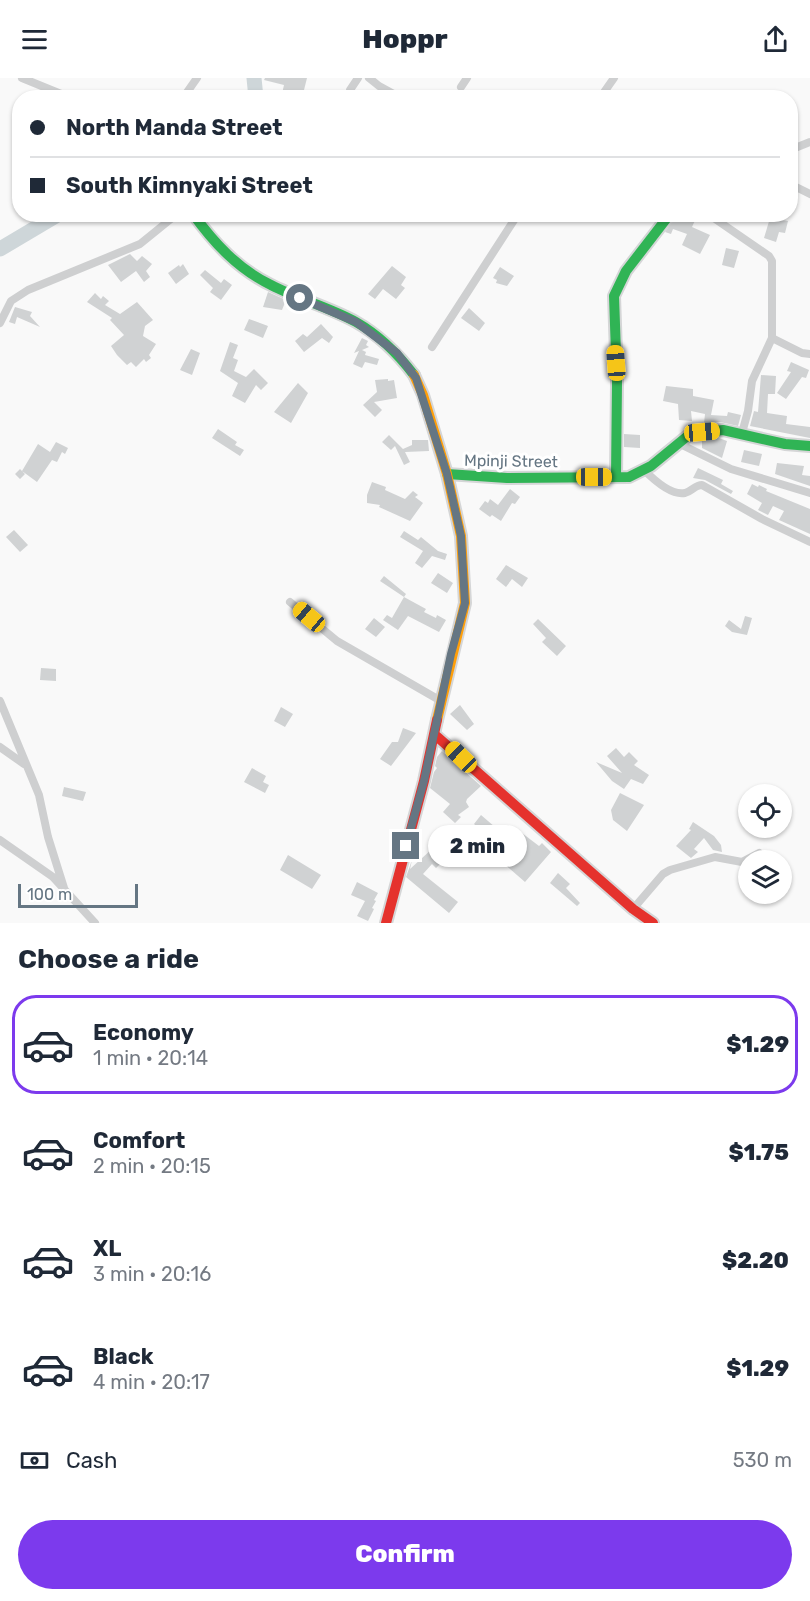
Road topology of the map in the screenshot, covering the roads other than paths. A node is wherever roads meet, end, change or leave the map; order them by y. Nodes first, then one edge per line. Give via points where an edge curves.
1 (22, 78) edge
2 (369, 78) edge
3 (467, 78) edge
4 (461, 87) dead end
5 (51, 90) edge
6 (386, 90) edge
7 (167, 222) edge
8 (199, 222) edge
9 (513, 222) edge
10 (664, 222) edge
11 (720, 222) edge
12 (0, 323) edge
13 (772, 338) junction
14 (432, 347) dead end
15 (810, 354) edge
16 (742, 433) junction
17 (678, 443) junction
18 (810, 446) edge
19 (446, 470) junction
20 (644, 470) junction
21 (616, 477) junction
22 (810, 493) edge
23 (810, 542) edge
24 (290, 602) dead end
25 (0, 701) edge
26 (441, 701) junction
27 (434, 734) junction
28 (0, 747) edge
29 (26, 765) junction
30 (0, 840) edge
31 (738, 861) edge
32 (64, 888) junction
33 (633, 909) junction
34 (95, 923) edge
35 (386, 923) edge
36 (653, 923) edge

1 - 5 street
2 - 6 street
3 - 4 street
7 - 12 street via 140,244 28,290 11,301
8 - 19 street via 214,243 243,268 270,285 356,322 397,353 423,394
9 - 14 street
10 - 21 street via 626,271 614,296
11 - 13 street via 772,258
13 - 15 street
13 - 16 street via 752,381
16 - 17 street, Mpinji Street via 696,432
16 - 18 street, Mpinji Street
17 - 20 street, Mpinji Street
17 - 22 street via 731,469
19 - 21 street, Mpinji Street via 507,478
19 - 26 street via 461,536 466,593
20 - 21 street, Mpinji Street via 629,477
20 - 23 street via 660,484 678,492 702,485
24 - 26 street via 337,641
25 - 29 street
26 - 27 street
27 - 33 street
27 - 35 street
28 - 29 street
29 - 32 street via 39,795
30 - 32 street via 39,865
31 - 33 street via 715,857 670,870
32 - 34 street
33 - 36 street

